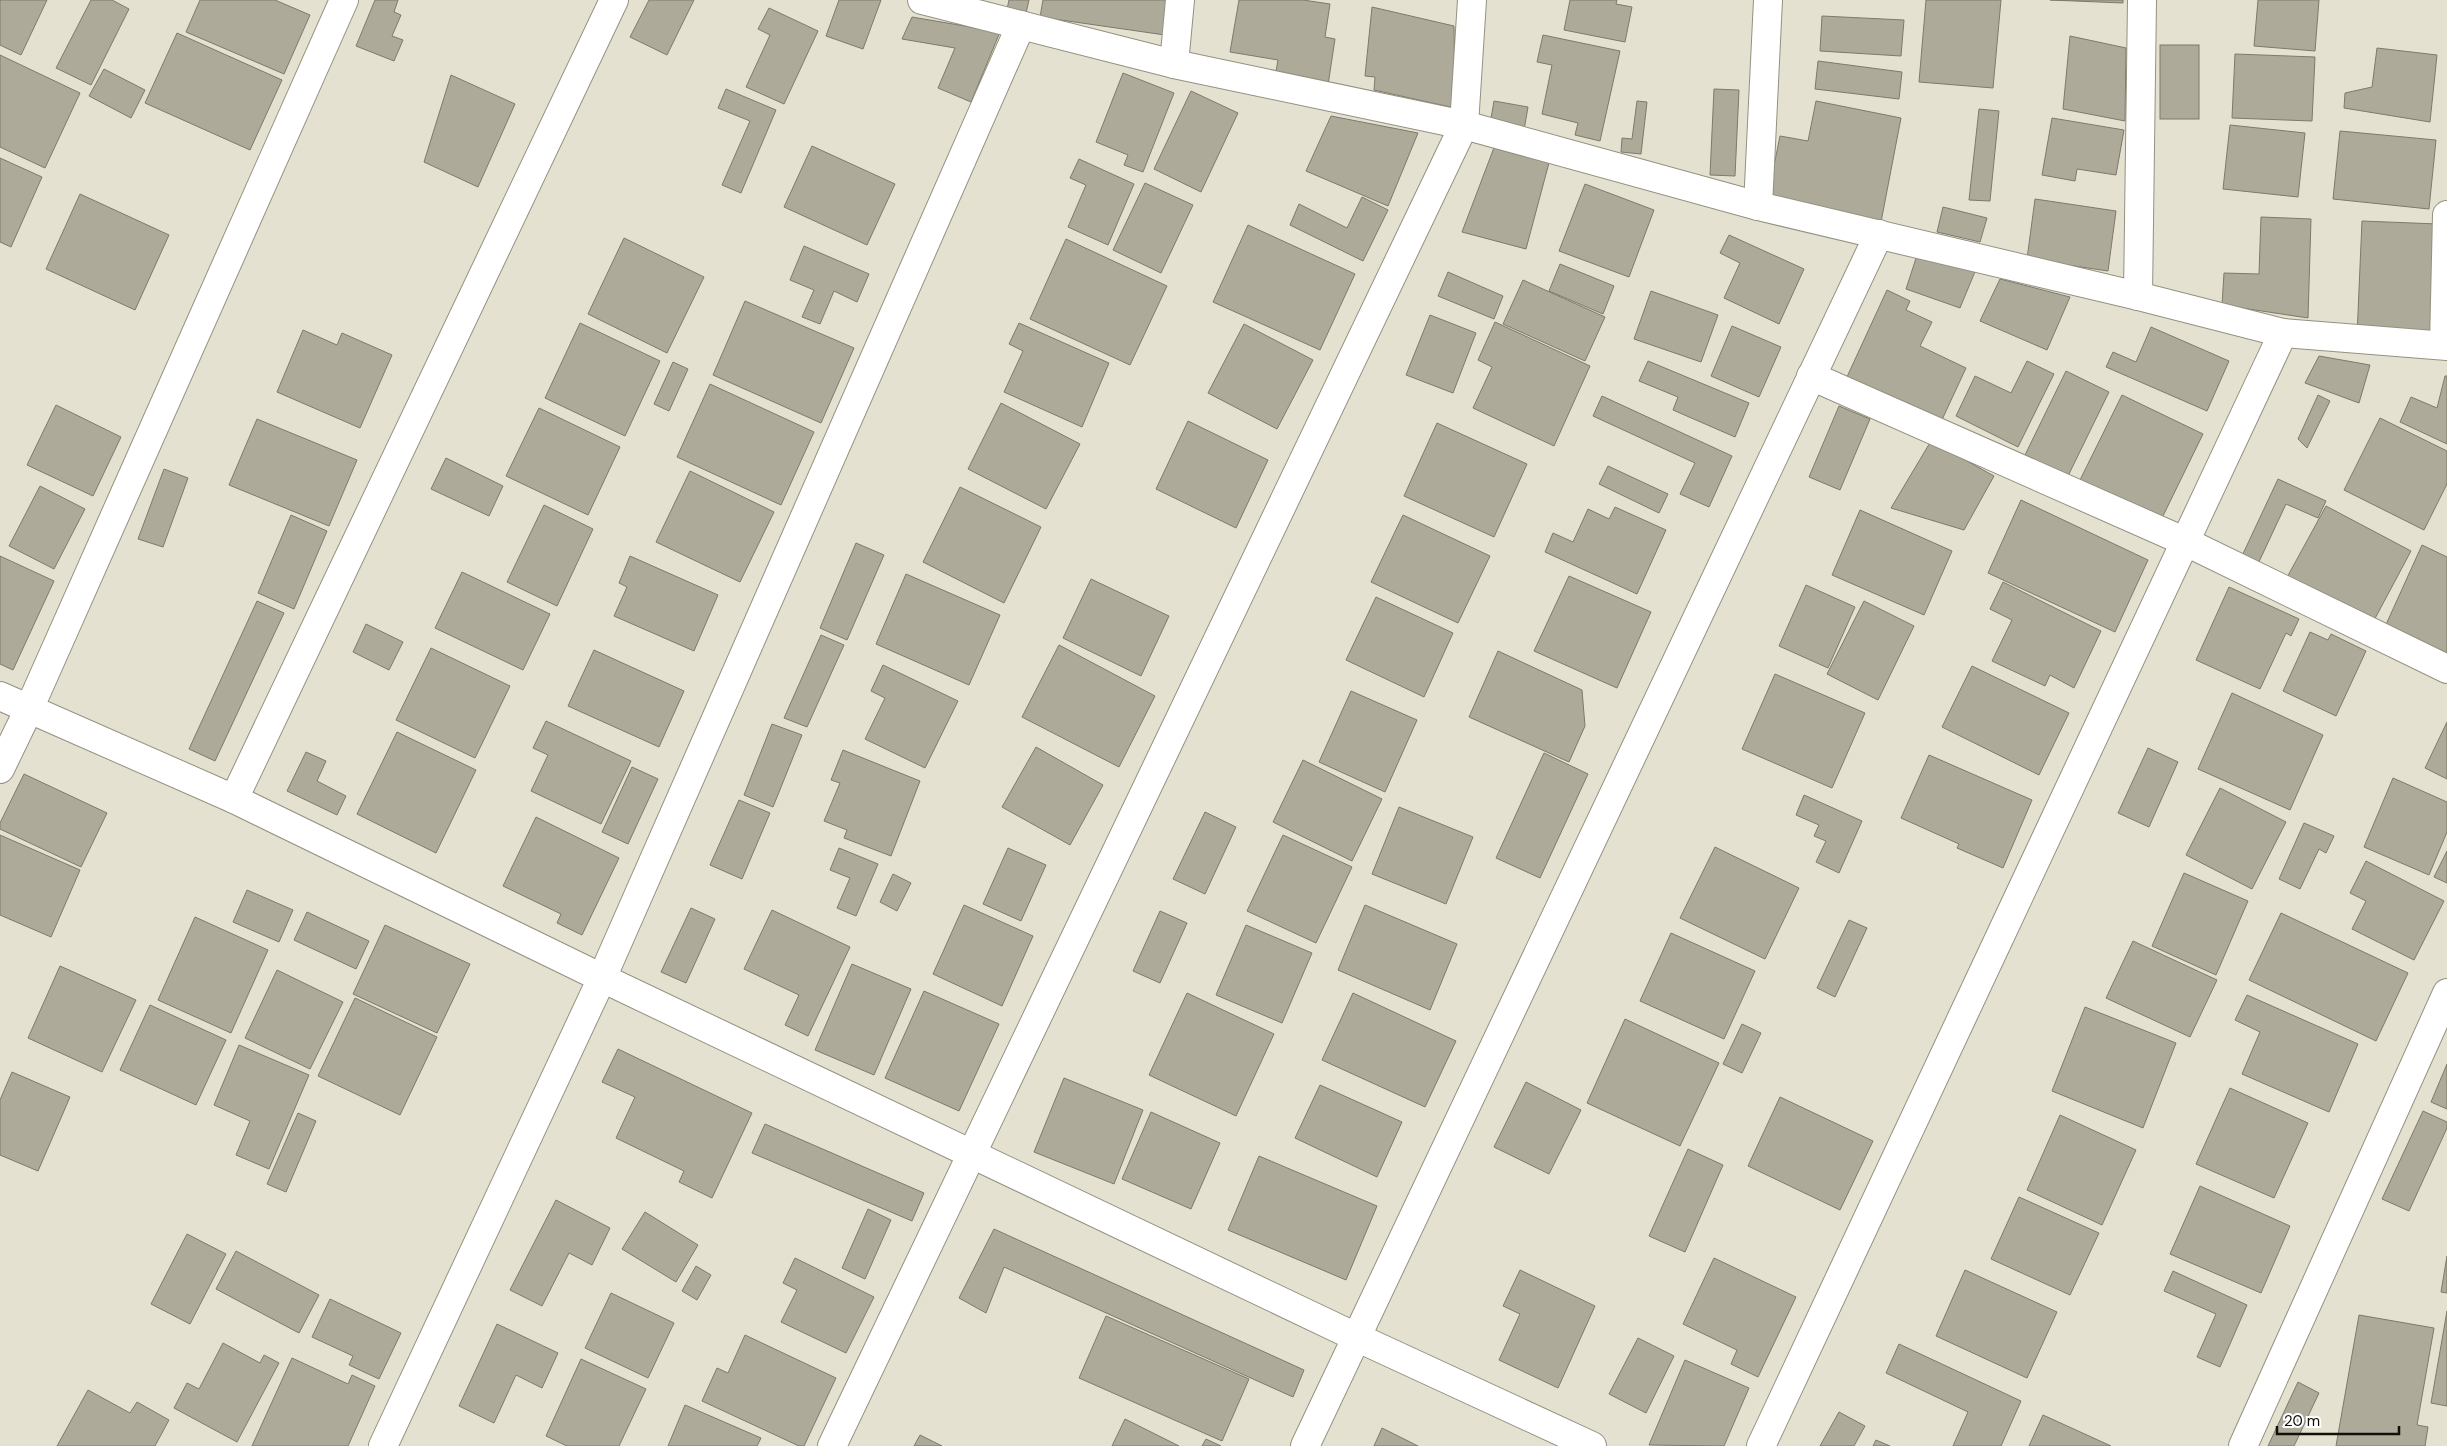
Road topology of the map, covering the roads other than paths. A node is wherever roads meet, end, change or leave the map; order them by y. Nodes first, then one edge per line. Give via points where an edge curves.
1 (344, 0) edge
2 (614, 0) edge
3 (922, 0) edge
4 (1180, 0) edge
5 (1472, 0) edge
6 (1768, 0) edge
7 (2142, 0) edge
8 (1021, 25) junction
9 (1174, 64) junction
10 (1464, 125) junction
11 (1758, 206) junction
12 (2447, 216) edge
13 (1879, 234) junction
14 (2138, 296) junction
15 (2283, 332) junction
16 (2445, 346) edge
17 (1811, 376) junction
18 (2186, 542) junction
19 (2447, 669) edge
20 (0, 696) edge
21 (29, 709) junction
22 (0, 769) edge
23 (234, 799) junction
24 (602, 978) junction
25 (2447, 993) edge
26 (970, 1153) junction
27 (1356, 1337) junction
28 (383, 1446) edge
29 (832, 1446) edge
30 (1305, 1446) edge
31 (1592, 1446) edge
32 (1761, 1446) edge
33 (2243, 1446) edge

1 - 21 street
2 - 23 street
3 - 8 street
4 - 9 street
5 - 10 street
6 - 11 street
7 - 14 street
8 - 9 street
8 - 24 street
9 - 10 street
10 - 11 street
10 - 26 street
11 - 13 street
12 - 16 street
13 - 14 street
13 - 17 street
14 - 15 street
15 - 16 street
15 - 18 street
17 - 18 street
17 - 27 street
18 - 19 street
18 - 32 street
20 - 21 street
21 - 22 street
21 - 23 street
23 - 24 street
24 - 26 street
24 - 28 street
25 - 33 street
26 - 27 street
26 - 29 street
27 - 30 street
27 - 31 street

